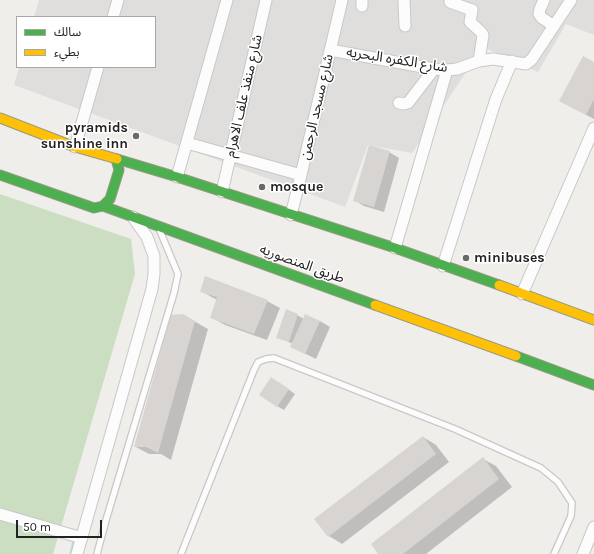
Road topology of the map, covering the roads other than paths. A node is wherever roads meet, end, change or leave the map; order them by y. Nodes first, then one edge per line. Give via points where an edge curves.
1 (118, 0) edge
2 (228, 0) edge
3 (266, 0) edge
4 (342, 0) edge
5 (404, 0) edge
6 (544, 0) edge
7 (571, 0) edge
8 (450, 2) dead end
9 (113, 16) edge
10 (405, 26) dead end
11 (554, 26) junction
12 (330, 50) junction
13 (479, 61) junction
14 (512, 61) junction
15 (98, 68) edge
16 (434, 69) junction
17 (447, 70) junction
18 (399, 103) dead end
19 (0, 118) edge
20 (594, 128) edge
21 (187, 143) junction
22 (75, 147) junction
23 (231, 156) junction
24 (116, 159) junction
25 (0, 175) edge
26 (301, 175) junction
27 (177, 177) junction
28 (222, 192) junction
29 (103, 206) junction
30 (290, 215) junction
31 (133, 217) junction
32 (159, 227) junction
33 (395, 248) junction
34 (443, 266) junction
35 (522, 294) junction
36 (594, 320) edge
37 (594, 385) edge
38 (0, 514) edge
39 (594, 527) edge
40 (82, 538) junction
41 (77, 554) edge
42 (96, 554) edge
43 (181, 554) edge
44 (554, 554) edge
45 (583, 554) edge

1 - 9 street
2 - 21 street
3 - 23 street, شارع منفذ علف الاهرام
4 - 12 street, شارع مسجد الرحمن
5 - 10 street
6 - 11 street via 539,14
7 - 11 street
8 - 13 street via 472,10 470,22 483,36
11 - 14 street, شارع الكفره البحريه via 532,59 526,64
12 - 16 street, شارع الكفره البحريه
12 - 26 street, شارع مسجد الرحمن
13 - 14 street, شارع الكفره البحريه
13 - 17 street, شارع الكفره البحريه
14 - 34 street via 496,99
15 - 22 street
16 - 17 street, شارع الكفره البحريه
16 - 18 street via 408,103
17 - 33 street
19 - 22 main road
20 - 35 street
21 - 23 street
21 - 27 street
22 - 24 main road
23 - 26 street
23 - 28 street, شارع منفذ علف الاهرام
24 - 27 main road
24 - 29 main road via 119,170 110,199
25 - 29 main road, طريق المنصوريه via 94,208
26 - 30 street, شارع مسجد الرحمن
27 - 28 main road
28 - 30 main road
29 - 31 main road, طريق المنصوريه
30 - 33 main road
31 - 32 main road, طريق المنصوريه
31 - 40 street via 147,237 154,256 152,289
32 - 37 main road, طريق المنصوريه
32 - 42 lane via 178,274
33 - 34 main road
34 - 35 main road
35 - 36 main road
38 - 40 street
39 - 45 street
40 - 41 street
43 - 44 lane via 254,370 258,362 274,358 455,429 542,468 558,482 572,503 571,516

